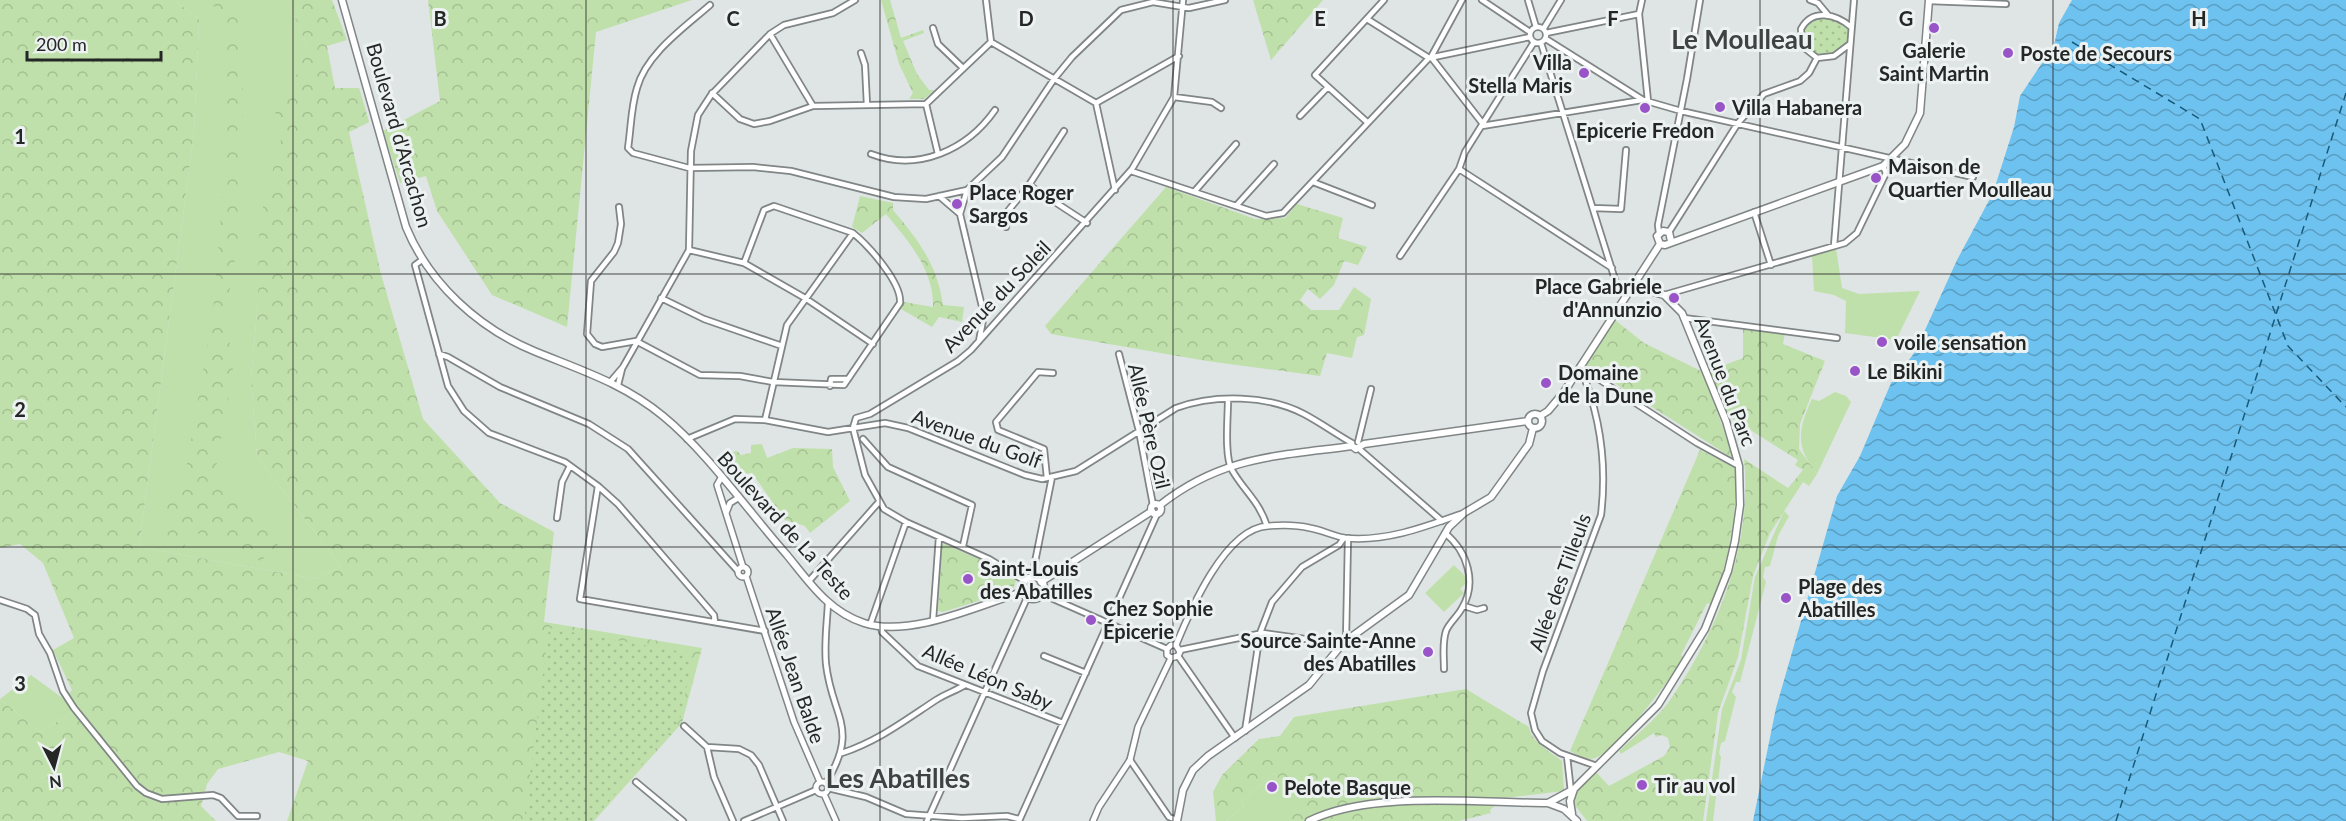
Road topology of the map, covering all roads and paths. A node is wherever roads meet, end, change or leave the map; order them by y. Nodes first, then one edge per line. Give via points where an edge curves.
1 (342, 0) edge
2 (855, 0) edge
3 (986, 0) edge
4 (1184, 0) edge
5 (1225, 0) edge
6 (1384, 0) edge
7 (1462, 0) edge
8 (1482, 0) edge
9 (1528, 0) edge
10 (1561, 0) edge
11 (1642, 0) edge
12 (1700, 0) edge
13 (1810, 0) edge
14 (1854, 0) edge
15 (1929, 0) edge
16 (2006, 4) dead end
17 (710, 5) dead end
18 (1183, 7) junction
19 (1639, 14) junction
20 (1828, 15) junction
21 (1367, 19) junction
22 (1536, 27) junction
23 (1851, 27) junction
24 (933, 28) dead end
25 (770, 34) junction
26 (1530, 34) junction
27 (1544, 36) junction
28 (991, 42) junction
29 (1534, 42) junction
30 (1850, 44) junction
31 (861, 54) dead end
32 (1179, 56) junction
33 (1430, 58) junction
34 (1817, 58) junction
35 (963, 68) junction
36 (1054, 79) junction
37 (1328, 87) junction
38 (712, 93) junction
39 (1174, 97) junction
40 (1646, 100) junction
41 (1096, 103) junction
42 (926, 104) junction
43 (867, 105) junction
44 (813, 106) junction
45 (1221, 108) dead end
46 (995, 110) dead end
47 (1681, 111) junction
48 (1563, 113) junction
49 (1300, 116) dead end
50 (1367, 123) junction
51 (1738, 123) junction
52 (1482, 125) junction
53 (1064, 131) dead end
54 (1236, 144) dead end
55 (1842, 147) junction
56 (1626, 150) dead end
57 (870, 154) dead end
58 (939, 154) junction
59 (1893, 158) junction
60 (1274, 164) dead end
61 (1883, 166) junction
62 (689, 168) junction
63 (1459, 169) junction
64 (1131, 171) junction
65 (1973, 177) dead end
66 (1313, 182) junction
67 (1839, 183) junction
68 (1029, 185) junction
69 (967, 190) junction
70 (1115, 190) junction
71 (1194, 192) junction
72 (939, 196) junction
73 (1372, 205) dead end
74 (1236, 206) junction
75 (619, 207) dead end
76 (1593, 208) junction
77 (1754, 212) junction
78 (960, 213) junction
79 (1087, 223) junction
80 (1006, 227) dead end
81 (1659, 232) junction
82 (1669, 232) junction
83 (854, 234) junction
84 (1671, 241) junction
85 (1660, 244) junction
86 (1834, 246) junction
87 (689, 250) junction
88 (1400, 256) dead end
89 (422, 260) junction
90 (744, 263) junction
91 (1771, 265) junction
92 (1612, 268) junction
93 (1633, 286) junction
94 (1664, 295) junction
95 (1626, 297) junction
96 (661, 298) junction
97 (805, 298) junction
98 (984, 315) junction
99 (1684, 318) junction
100 (995, 324) junction
101 (1837, 338) dead end
102 (636, 341) junction
103 (980, 341) junction
104 (873, 344) junction
105 (782, 345) junction
106 (439, 354) junction
107 (1119, 354) dead end
108 (623, 367) junction
109 (1580, 367) junction
110 (1053, 373) dead end
111 (611, 381) junction
112 (773, 382) junction
113 (618, 385) junction
114 (1371, 389) dead end
115 (1228, 400) junction
116 (870, 414) junction
117 (1540, 416) junction
118 (765, 420) junction
119 (1528, 421) junction
120 (870, 424) junction
121 (862, 426) junction
122 (675, 427) joint
123 (853, 428) junction
124 (1533, 428) junction
125 (1139, 431) junction
126 (1342, 437) junction
127 (687, 439) junction
128 (860, 440) junction
129 (1356, 445) junction
130 (1340, 448) junction
131 (1230, 465) junction
132 (570, 466) junction
133 (1739, 466) junction
134 (721, 478) junction
135 (1050, 478) junction
136 (598, 486) junction
137 (738, 498) junction
138 (878, 503) junction
139 (1155, 509) junction
140 (726, 513) junction
141 (558, 518) dead end
142 (906, 522) junction
143 (1267, 526) junction
144 (1446, 528) junction
145 (939, 537) junction
146 (1346, 538) junction
147 (963, 546) junction
148 (741, 569) junction
149 (1028, 579) junction
150 (809, 581) junction
151 (1041, 582) junction
152 (1022, 592) junction
153 (1042, 594) junction
154 (1027, 598) junction
155 (0, 600) edge
156 (828, 603) junction
157 (1464, 606) junction
158 (1484, 608) dead end
159 (933, 620) junction
160 (715, 622) junction
161 (1110, 622) junction
162 (870, 625) junction
163 (881, 627) junction
164 (765, 631) junction
165 (1260, 633) junction
166 (1343, 642) junction
167 (1167, 649) junction
168 (1176, 652) junction
169 (1044, 656) dead end
170 (1444, 669) dead end
171 (1086, 674) junction
172 (965, 685) junction
173 (985, 693) junction
174 (1063, 723) junction
175 (684, 726) dead end
176 (1245, 732) junction
177 (1235, 738) junction
178 (707, 747) junction
179 (842, 753) junction
180 (1568, 756) junction
181 (1130, 760) junction
182 (1597, 766) junction
183 (636, 782) dead end
184 (825, 785) junction
185 (816, 790) junction
186 (824, 794) junction
187 (1569, 795) junction
188 (1548, 803) junction
189 (777, 807) junction
190 (1563, 809) junction
191 (1572, 814) junction
192 (257, 816) dead end
193 (928, 819) edge
194 (1019, 820) edge
195 (683, 821) edge
196 (733, 821) edge
197 (744, 821) edge
198 (783, 821) edge
199 (836, 821) edge
200 (1093, 821) edge
201 (1177, 821) edge
202 (1309, 821) edge
203 (1577, 821) edge

1 - 89 main road, Boulevard d'Arcachon via 399,206
2 - 25 street via 833,13 784,26
3 - 28 street
4 - 18 street
5 - 18 street
6 - 21 street
7 - 33 street
8 - 26 street
9 - 22 street
10 - 27 street
11 - 19 street
12 - 47 street
13 - 20 street
14 - 23 street
15 - 16 street
15 - 59 main road via 1920,113 1914,130
17 - 62 street via 648,65 635,96 628,148 633,153
18 - 32 street
18 - 36 street via 1153,2 1121,10
19 - 27 street
19 - 40 street
20 - 23 street
20 - 34 street via 1812,17 1801,29 1802,46
21 - 33 street
21 - 37 street via 1315,75
22 - 26 street
22 - 27 street
23 - 30 street
24 - 35 street via 938,44
25 - 38 street
25 - 44 street
26 - 29 street
26 - 33 street
27 - 29 street
27 - 40 street
27 - 48 street
28 - 35 street
28 - 36 street
29 - 52 street
30 - 34 street via 1834,56
30 - 55 street
31 - 43 street
32 - 39 street
32 - 41 street
33 - 50 street
33 - 52 street
34 - 51 street via 1800,81 1764,94
35 - 42 street
36 - 41 street
36 - 69 street via 1002,157
37 - 49 street
37 - 50 street
38 - 44 street via 740,119 754,124
38 - 62 street via 698,115
39 - 45 street via 1212,102
39 - 64 street, Avenue du Soleil
40 - 47 street
40 - 48 street
41 - 70 street
42 - 43 street
42 - 58 street
43 - 44 street
46 - 58 street via 979,130
47 - 51 street
47 - 81 street
48 - 52 street
48 - 76 street
50 - 66 street
51 - 55 street
51 - 82 street
52 - 63 street
53 - 68 street
54 - 71 street
55 - 59 street
55 - 67 street
56 - 76 street via 1621,209
57 - 58 street via 898,161
59 - 61 main road
59 - 65 street
60 - 74 street
61 - 67 main road
61 - 86 street via 1886,173 1857,233
62 - 72 street via 792,171 894,197
62 - 87 street
63 - 88 street
63 - 92 street
64 - 70 street, Avenue du Soleil
64 - 71 street
66 - 73 street
66 - 74 street via 1283,213 1275,216
67 - 77 main road
67 - 86 street
68 - 79 street
68 - 80 street via 1008,211
69 - 72 street
69 - 78 street
70 - 79 street, Avenue du Soleil
71 - 74 street
72 - 78 street
75 - 102 street via 621,224 614,252 591,281 587,334 602,347
76 - 92 street
77 - 84 main road
77 - 91 street
78 - 98 street
79 - 100 street, Avenue du Soleil
81 - 82 main road
81 - 85 main road
82 - 84 main road
83 - 90 street via 774,207 764,210
83 - 97 street
83 - 104 street via 900,293 900,303
84 - 85 main road
85 - 93 main road
86 - 91 street
87 - 90 street
87 - 96 street
89 - 106 street via 415,265
89 - 111 main road, Boulevard d'Arcachon via 463,307 502,334
90 - 97 street
91 - 94 street
92 - 95 street via 1617,286
93 - 94 main road
93 - 95 main road
94 - 99 main road, Avenue du Parc
95 - 109 main road
96 - 102 street
96 - 105 street via 704,319
97 - 104 street
97 - 105 street via 787,325
98 - 100 street
98 - 103 street
99 - 101 street
99 - 133 main road, Avenue du Parc via 1726,421
100 - 103 street, Avenue du Soleil
102 - 108 street
102 - 112 street via 700,375 740,375
103 - 116 street, Avenue du Soleil via 958,361
104 - 112 street via 844,385
105 - 112 street
106 - 132 street via 449,391 471,418 495,436
106 - 148 street via 500,387 578,418 632,452
107 - 125 street, Allée Père Ozil
108 - 111 street
108 - 113 street
109 - 117 main road via 1564,392
109 - 133 street
109 - 180 street, Allée des Tilleuls via 1603,453 1601,516 1531,713 1542,741
110 - 135 street via 1038,372 996,422 998,430 1044,449
111 - 113 main road, Boulevard d'Arcachon
112 - 118 street
113 - 122 main road, Boulevard d'Arcachon via 644,400
114 - 129 street
115 - 125 street, Avenue du Golf via 1193,402
115 - 126 street, Avenue du Golf via 1283,405
115 - 131 street
116 - 120 street
116 - 123 street, Avenue du Soleil via 856,418
117 - 119 main road via 1532,414
117 - 124 main road via 1542,423
118 - 123 street, Avenue du Golf via 828,432
118 - 127 street, Avenue du Golf via 735,419
119 - 124 main road
119 - 129 main road
120 - 121 street, Avenue du Golf
120 - 135 street, Avenue du Golf via 908,428 1025,475
121 - 123 street, Avenue du Golf
121 - 128 street
122 - 127 main road, Boulevard de La Teste
123 - 128 street
124 - 144 main road via 1529,444 1491,497
125 - 135 street, Avenue du Golf via 1076,471
125 - 139 street, Allée Père Ozil
126 - 129 street, Avenue du Golf
126 - 130 street
127 - 134 main road, Boulevard de La Teste
128 - 138 street via 865,475
128 - 147 street via 888,467 972,505
129 - 130 main road
129 - 144 street, Avenue du Golf
130 - 131 main road
131 - 139 main road
131 - 143 street via 1252,494
132 - 136 street
132 - 141 street via 562,482
133 - 182 main road, Avenue du Parc via 1740,505 1735,541 1719,598 1658,705
134 - 137 main road, Boulevard de La Teste
134 - 140 street via 717,485
135 - 149 street
136 - 160 street via 714,615
136 - 160 street via 580,599
137 - 140 street via 730,503
137 - 150 main road, Boulevard de La Teste
138 - 142 street
138 - 150 street
139 - 151 main road
139 - 161 street
140 - 148 street
142 - 145 street
142 - 162 street
143 - 146 street via 1308,527
143 - 168 street via 1248,532 1212,571
144 - 146 street
144 - 157 street, Avenue du Golf via 1468,567 1471,583
144 - 166 main road via 1409,595
145 - 147 street
145 - 159 street
146 - 165 street via 1290,578 1272,602
146 - 166 street
147 - 149 street
148 - 164 street, Allée Jean Balde via 740,576 746,576
149 - 151 main road
149 - 152 main road
150 - 156 main road, Boulevard de La Teste
151 - 153 main road
152 - 154 main road
152 - 159 main road, Boulevard de La Teste
153 - 154 main road via 1036,599
153 - 161 street
154 - 173 street
155 - 192 street via 35,615 63,691 142,790 162,799 213,795 238,816
156 - 162 main road, Boulevard de La Teste
156 - 179 street via 825,661 842,719
157 - 158 street
157 - 170 street via 1446,630
159 - 163 main road, Boulevard de La Teste
160 - 164 street
161 - 167 street
161 - 171 street
162 - 163 main road, Boulevard de La Teste
163 - 172 street, Allée Léon Saby via 918,666
164 - 184 street, Allée Jean Balde via 794,722
165 - 166 street
165 - 168 street
165 - 176 street
166 - 176 main road via 1309,685
167 - 168 street via 1171,645
167 - 168 street via 1167,655
168 - 177 street
168 - 181 street via 1138,727
169 - 171 street
171 - 174 street
172 - 173 street, Allée Léon Saby
172 - 179 street via 937,699 891,732
173 - 174 street, Allée Léon Saby
173 - 193 street
174 - 194 street
175 - 178 street
176 - 177 main road
177 - 201 main road via 1193,770 1183,790
178 - 189 street via 738,749 751,755
178 - 196 street via 714,777
179 - 184 street
180 - 182 street, Allée des Tilleuls
180 - 187 street
181 - 200 street
181 - 201 street via 1169,817
182 - 187 main road, Avenue du Parc
183 - 195 street
184 - 185 street
184 - 186 street
184 - 193 street
185 - 186 street
185 - 189 street
186 - 199 street
187 - 188 main road, Avenue du Parc
187 - 190 main road
187 - 191 main road
188 - 190 main road, Avenue du Parc
188 - 202 main road, Avenue du Parc via 1393,803 1344,808
189 - 197 street
189 - 198 street
190 - 191 main road, Avenue du Parc
191 - 203 main road
193 - 194 street via 1007,816

